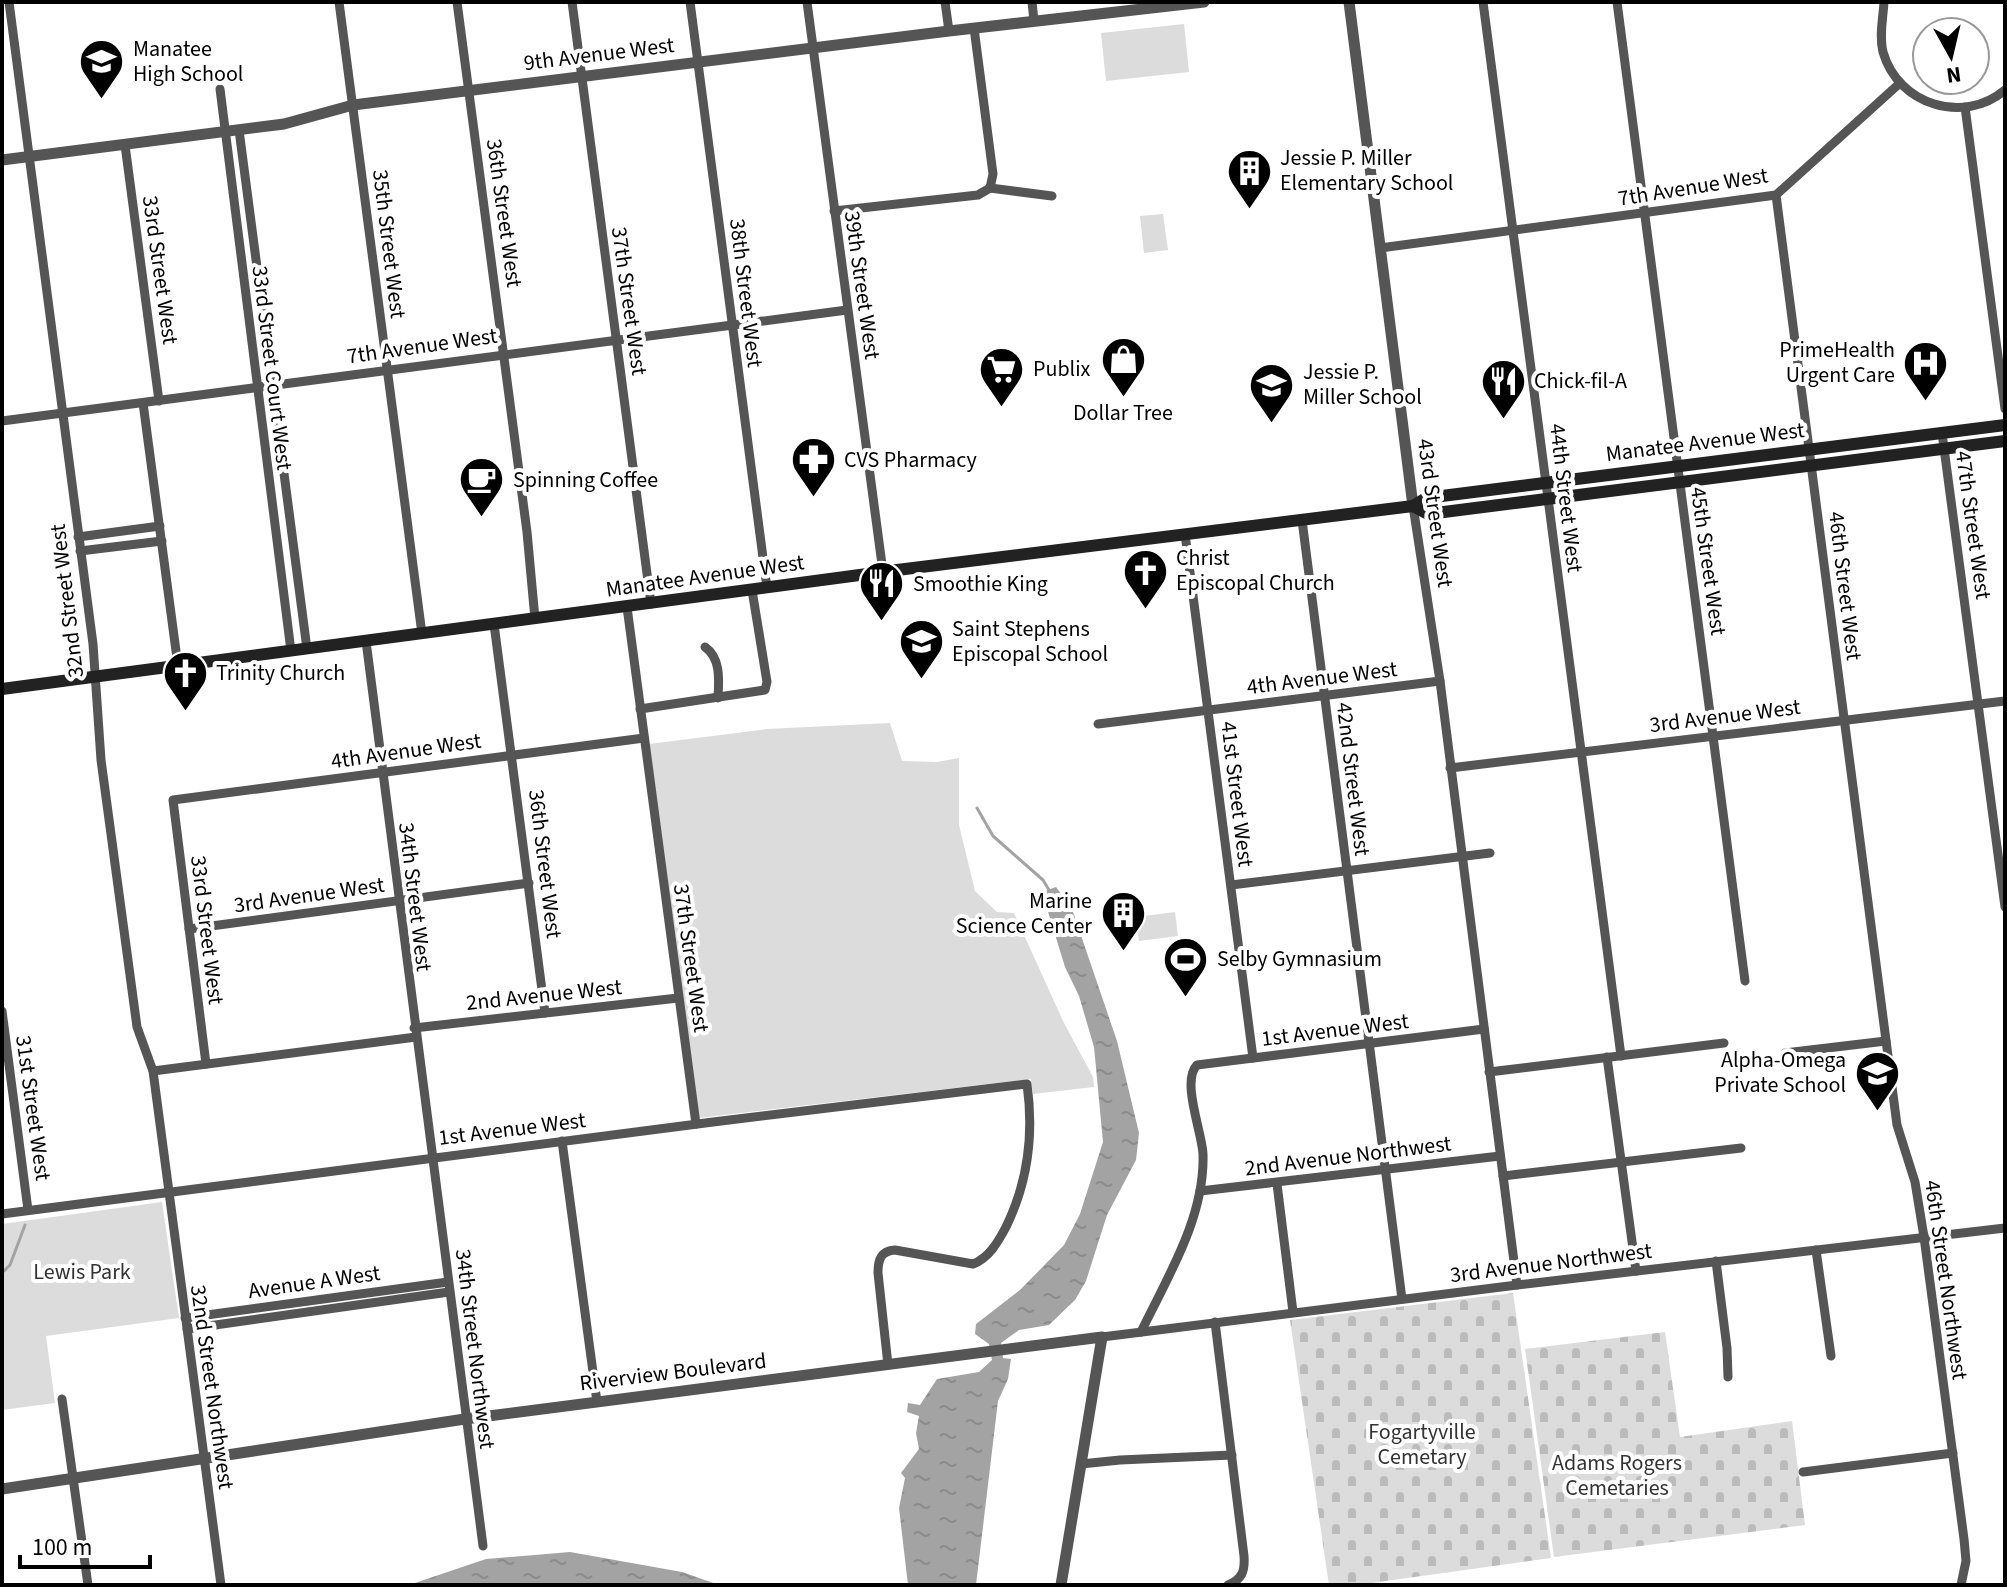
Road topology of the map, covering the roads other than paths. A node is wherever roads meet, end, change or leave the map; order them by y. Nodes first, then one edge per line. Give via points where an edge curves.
1 (9, 2) edge
2 (339, 2) edge
3 (457, 2) edge
4 (572, 2) edge
5 (690, 2) edge
6 (807, 2) edge
7 (945, 2) edge
8 (1032, 2) edge
9 (1204, 2) edge
10 (1349, 2) edge
11 (1483, 2) edge
12 (1617, 2) edge
13 (1884, 2) edge
14 (1128, 6) edge
15 (1034, 21) junction
16 (974, 28) junction
17 (949, 31) junction
18 (812, 48) junction
19 (698, 62) junction
20 (581, 76) junction
21 (1900, 83) junction
22 (220, 89) dead end
23 (469, 90) junction
24 (2005, 90) edge
25 (353, 105) junction
26 (1965, 107) junction
27 (239, 130) junction
28 (223, 132) junction
29 (125, 145) junction
30 (29, 157) junction
31 (2, 160) edge
32 (990, 188) junction
33 (1776, 195) junction
34 (1052, 196) dead end
35 (834, 211) junction
36 (1645, 213) junction
37 (1514, 230) junction
38 (1380, 248) junction
39 (847, 310) junction
40 (732, 324) junction
41 (616, 339) junction
42 (504, 353) junction
43 (387, 369) junction
44 (272, 386) junction
45 (256, 388) junction
46 (159, 401) junction
47 (143, 403) junction
48 (2005, 409) edge
49 (62, 414) junction
50 (2, 421) edge
51 (2005, 425) edge
52 (1942, 433) junction
53 (2005, 441) edge
54 (1809, 449) junction
55 (1944, 449) junction
56 (1677, 466) junction
57 (1812, 466) junction
58 (1546, 483) junction
59 (1679, 483) junction
60 (1548, 499) junction
61 (1413, 506) junction
62 (1302, 520) junction
63 (160, 526) junction
64 (1185, 534) junction
65 (78, 537) junction
66 (162, 541) junction
67 (80, 551) junction
68 (883, 572) junction
69 (767, 588) junction
70 (752, 590) junction
71 (651, 604) junction
72 (627, 607) junction
73 (535, 619) junction
74 (494, 624) junction
75 (422, 634) junction
76 (366, 641) junction
77 (705, 647) dead end
78 (307, 649) junction
79 (291, 651) junction
80 (178, 666) junction
81 (94, 677) junction
82 (1440, 681) junction
83 (2, 689) edge
84 (1324, 695) junction
85 (718, 698) junction
86 (2005, 701) edge
87 (1978, 704) junction
88 (640, 709) junction
89 (1208, 710) junction
90 (1844, 719) junction
91 (1098, 724) dead end
92 (1713, 735) junction
93 (644, 738) junction
94 (1581, 752) junction
95 (513, 755) junction
96 (1450, 768) junction
97 (381, 773) junction
98 (173, 800) joint
99 (1490, 853) dead end
100 (1462, 857) junction
101 (1347, 870) junction
102 (529, 883) junction
103 (1231, 885) junction
104 (398, 900) junction
105 (2005, 907) edge
106 (189, 929) junction
107 (1745, 981) dead end
108 (1879, 983) joint
109 (678, 998) junction
110 (2, 1011) edge
111 (545, 1013) junction
112 (1484, 1029) junction
113 (415, 1032) junction
114 (1886, 1041) junction
115 (1369, 1043) junction
116 (1724, 1043) dead end
117 (1785, 1053) dead end
118 (1621, 1056) junction
119 (1607, 1057) junction
120 (1253, 1058) junction
121 (206, 1064) junction
122 (153, 1071) junction
123 (1489, 1072) junction
124 (696, 1124) junction
125 (562, 1141) junction
126 (1741, 1148) dead end
127 (1500, 1156) junction
128 (431, 1158) junction
129 (1621, 1162) junction
130 (1386, 1171) junction
131 (1503, 1176) junction
132 (1277, 1184) junction
133 (1200, 1191) junction
134 (168, 1193) junction
135 (28, 1210) junction
136 (2, 1214) edge
137 (2005, 1228) edge
138 (1924, 1237) junction
139 (1816, 1250) junction
140 (1716, 1261) junction
141 (1636, 1271) junction
142 (1517, 1285) junction
143 (448, 1287) junction
144 (1402, 1299) junction
145 (1293, 1312) junction
146 (185, 1318) junction
147 (1215, 1322) junction
148 (187, 1329) junction
149 (1141, 1332) junction
150 (1102, 1337) junction
151 (1831, 1356) dead end
152 (888, 1365) junction
153 (1728, 1377) dead end
154 (62, 1399) dead end
155 (597, 1402) junction
156 (465, 1419) junction
157 (1953, 1453) junction
158 (1232, 1455) junction
159 (204, 1458) junction
160 (1081, 1464) junction
161 (1803, 1472) dead end
162 (74, 1478) junction
163 (2, 1489) edge
164 (483, 1546) dead end
165 (88, 1585) edge
166 (221, 1585) edge
167 (1061, 1585) edge
168 (1228, 1585) edge
169 (1961, 1585) edge

1 - 30 street, 32nd Street West
2 - 25 street, 35th Street West
3 - 23 street, 36th Street West
4 - 20 street, 37th Street West
5 - 19 street, 38th Street West
6 - 18 street, 39th Street West
7 - 17 street
8 - 15 street
9 - 14 street, 9th Avenue West
10 - 38 street, 43rd Street West
11 - 37 street, 44th Street West
12 - 36 street, 45th Street West
13 - 21 street via 1883,50
14 - 15 street, 9th Avenue West
15 - 16 street, 9th Avenue West
16 - 17 street, 9th Avenue West
16 - 32 street via 993,174
17 - 18 street, 9th Avenue West
18 - 19 street, 9th Avenue West
18 - 35 street, 39th Street West
19 - 20 street, 9th Avenue West
19 - 40 street, 38th Street West
20 - 23 street, 9th Avenue West
20 - 41 street, 37th Street West
21 - 26 street via 1932,104
21 - 33 street, 7th Avenue West
22 - 28 street, 33rd Street Court West
23 - 25 street, 9th Avenue West
23 - 42 street, 36th Street West
24 - 26 street
25 - 27 street, 9th Avenue West
25 - 43 street, 35th Street West
26 - 48 street
27 - 28 street, 9th Avenue West
27 - 44 street, 33rd Street Court West
28 - 29 street, 9th Avenue West
28 - 45 street, 33rd Street Court West
29 - 30 street, 9th Avenue West
29 - 46 street, 33rd Street West
30 - 31 street, 9th Avenue West
30 - 49 street, 32nd Street West
32 - 34 street
32 - 35 street via 978,195
33 - 36 street, 7th Avenue West
33 - 54 street, 46th Street West
35 - 39 street, 39th Street West
36 - 37 street, 7th Avenue West
36 - 56 street, 45th Street West
37 - 38 street, 7th Avenue West
37 - 58 street, 44th Street West
38 - 61 street, 43rd Street West
39 - 40 street, 7th Avenue West
39 - 68 street, 39th Street West
40 - 41 street, 7th Avenue West
40 - 69 street, 38th Street West
41 - 42 street, 7th Avenue West
41 - 71 street, 37th Street West
42 - 43 street, 7th Avenue West
42 - 73 street, 36th Street West
43 - 44 street, 7th Avenue West
43 - 75 street, 35th Street West
44 - 45 street, 7th Avenue West
44 - 78 street, 33rd Street Court West
45 - 46 street, 7th Avenue West
45 - 79 street, 33rd Street Court West
46 - 47 street, 7th Avenue West
47 - 49 street, 7th Avenue West
47 - 63 street
49 - 50 street, 7th Avenue West
49 - 65 street, 32nd Street West
51 - 52 main road, Manatee Avenue West
52 - 54 main road, Manatee Avenue West
52 - 55 street, 47th Street West
53 - 55 main road, Manatee Avenue West
54 - 56 main road, Manatee Avenue West
54 - 57 street, 46th Street West
55 - 57 main road, Manatee Avenue West
55 - 87 street, 47th Street West
56 - 58 main road, Manatee Avenue West
56 - 59 street, 45th Street West
57 - 59 main road, Manatee Avenue West
57 - 90 street, 46th Street West
58 - 60 street, 44th Street West
58 - 61 main road, Manatee Avenue West via 1426,498
59 - 60 main road, Manatee Avenue West
59 - 92 street, 45th Street West
60 - 61 main road, Manatee Avenue West via 1428,514
60 - 94 street, 44th Street West
61 - 62 main road, Manatee Avenue West
61 - 82 street, 43rd Street West
62 - 64 main road, Manatee Avenue West
62 - 84 street, 42nd Street West
63 - 65 street
63 - 66 street
64 - 68 main road, Manatee Avenue West
64 - 89 street, 41st Street West
65 - 67 street, 32nd Street West
66 - 67 street
66 - 80 street
67 - 81 street, 32nd Street West
68 - 69 main road, Manatee Avenue West
69 - 70 main road, Manatee Avenue West
70 - 71 main road, Manatee Avenue West
70 - 85 street via 766,688 762,693
71 - 72 main road, Manatee Avenue West
72 - 73 main road, Manatee Avenue West
72 - 88 street, 37th Street West
73 - 74 main road, Manatee Avenue West
74 - 75 main road, Manatee Avenue West
74 - 95 street, 36th Street West
75 - 76 main road, Manatee Avenue West
76 - 78 main road, Manatee Avenue West
76 - 97 street, 34th Street West
77 - 85 street via 716,660
78 - 79 main road, Manatee Avenue West
79 - 80 main road, Manatee Avenue West
80 - 81 main road, Manatee Avenue West
81 - 83 main road, Manatee Avenue West
81 - 122 street, 32nd Street West via 137,1027
82 - 84 street, 4th Avenue West
82 - 96 street, 43rd Street West
84 - 89 street, 4th Avenue West
84 - 101 street, 42nd Street West
85 - 88 street
86 - 87 street, 3rd Avenue West
87 - 90 street, 3rd Avenue West
87 - 105 street, 47th Street West
88 - 93 street, 37th Street West
89 - 91 street, 4th Avenue West
89 - 103 street, 41st Street West
90 - 92 street, 3rd Avenue West
90 - 108 street, 46th Street West
92 - 94 street, 3rd Avenue West
92 - 107 street, 45th Street West
93 - 95 street, 4th Avenue West
93 - 109 street, 37th Street West
94 - 96 street, 3rd Avenue West
94 - 118 street, 44th Street West
95 - 97 street, 4th Avenue West
95 - 102 street, 36th Street West
96 - 100 street, 43rd Street West
97 - 98 street, 4th Avenue West
97 - 104 street, 34th Street West
98 - 106 street, 33rd Street West
99 - 100 street
100 - 101 street
100 - 112 street, 43rd Street West
101 - 103 street
101 - 115 street, 42nd Street West
102 - 104 street, 3rd Avenue West
102 - 111 street, 36th Street West
103 - 120 street, 41st Street West
104 - 106 street, 3rd Avenue West
104 - 113 street, 34th Street West
106 - 121 street, 33rd Street West
108 - 114 street, 46th Street Northwest
109 - 111 street, 2nd Avenue West
109 - 124 street, 37th Street West
110 - 135 street, 31st Street West
111 - 113 street, 2nd Avenue West
112 - 115 street, 1st Avenue West
112 - 123 street, 43rd Street West
113 - 121 street, 2nd Avenue West
113 - 128 street, 34th Street West
114 - 117 street
114 - 138 street, 46th Street Northwest via 1897,1125 1915,1182
115 - 120 street, 1st Avenue West
115 - 130 street, 42nd Street West
116 - 118 street
118 - 119 street
119 - 123 street
119 - 129 street
120 - 133 street, 1st Avenue West via 1193,1068 1191,1086 1203,1151
121 - 122 street, 2nd Avenue West
122 - 134 street, 32nd Street West
123 - 127 street, 43rd Street West
124 - 125 street, 1st Avenue West
124 - 152 street, 1st Avenue West via 1027,1084 1031,1130 1025,1173 993,1249 973,1264 895,1250 879,1258
125 - 128 street, 1st Avenue West
125 - 155 street
126 - 129 street
127 - 130 street, 2nd Avenue Northwest
127 - 131 street, 43rd Street West
128 - 134 street, 1st Avenue West
128 - 143 street, 34th Street Northwest
129 - 131 street
129 - 141 street
130 - 132 street, 2nd Avenue Northwest
130 - 144 street, 42nd Street West
131 - 142 street, 43rd Street West
132 - 133 street, 2nd Avenue Northwest
132 - 145 street
133 - 149 street via 1180,1251
134 - 135 street, 1st Avenue West
134 - 146 street, 32nd Street Northwest
135 - 136 street, 1st Avenue West
137 - 138 street, 3rd Avenue Northwest
138 - 139 street, 3rd Avenue Northwest
138 - 157 street, 46th Street Northwest
139 - 140 street, 3rd Avenue Northwest
139 - 151 street
140 - 141 street, 3rd Avenue Northwest
140 - 153 street
141 - 142 street, 3rd Avenue Northwest
142 - 144 street, 3rd Avenue Northwest
143 - 146 street, Avenue A West
143 - 148 street, Avenue A West
143 - 156 street, 34th Street Northwest
144 - 145 street, 3rd Avenue Northwest
145 - 147 street, 3rd Avenue Northwest
146 - 148 street, 32nd Street Northwest
147 - 149 street, 3rd Avenue Northwest
147 - 158 street
148 - 159 street, 32nd Street Northwest
149 - 150 street, 3rd Avenue Northwest
150 - 152 street, Riverview Boulevard
150 - 160 street
152 - 155 street, Riverview Boulevard
154 - 162 street
155 - 156 street, Riverview Boulevard
156 - 159 street, Riverview Boulevard
156 - 164 street, 34th Street Northwest
157 - 161 street
157 - 169 street, 46th Street Northwest via 1966,1561
158 - 160 street
158 - 168 street via 1245,1567
159 - 162 street, Riverview Boulevard
159 - 166 street, 32nd Street Northwest
160 - 167 street
162 - 163 street, Riverview Boulevard
162 - 165 street

